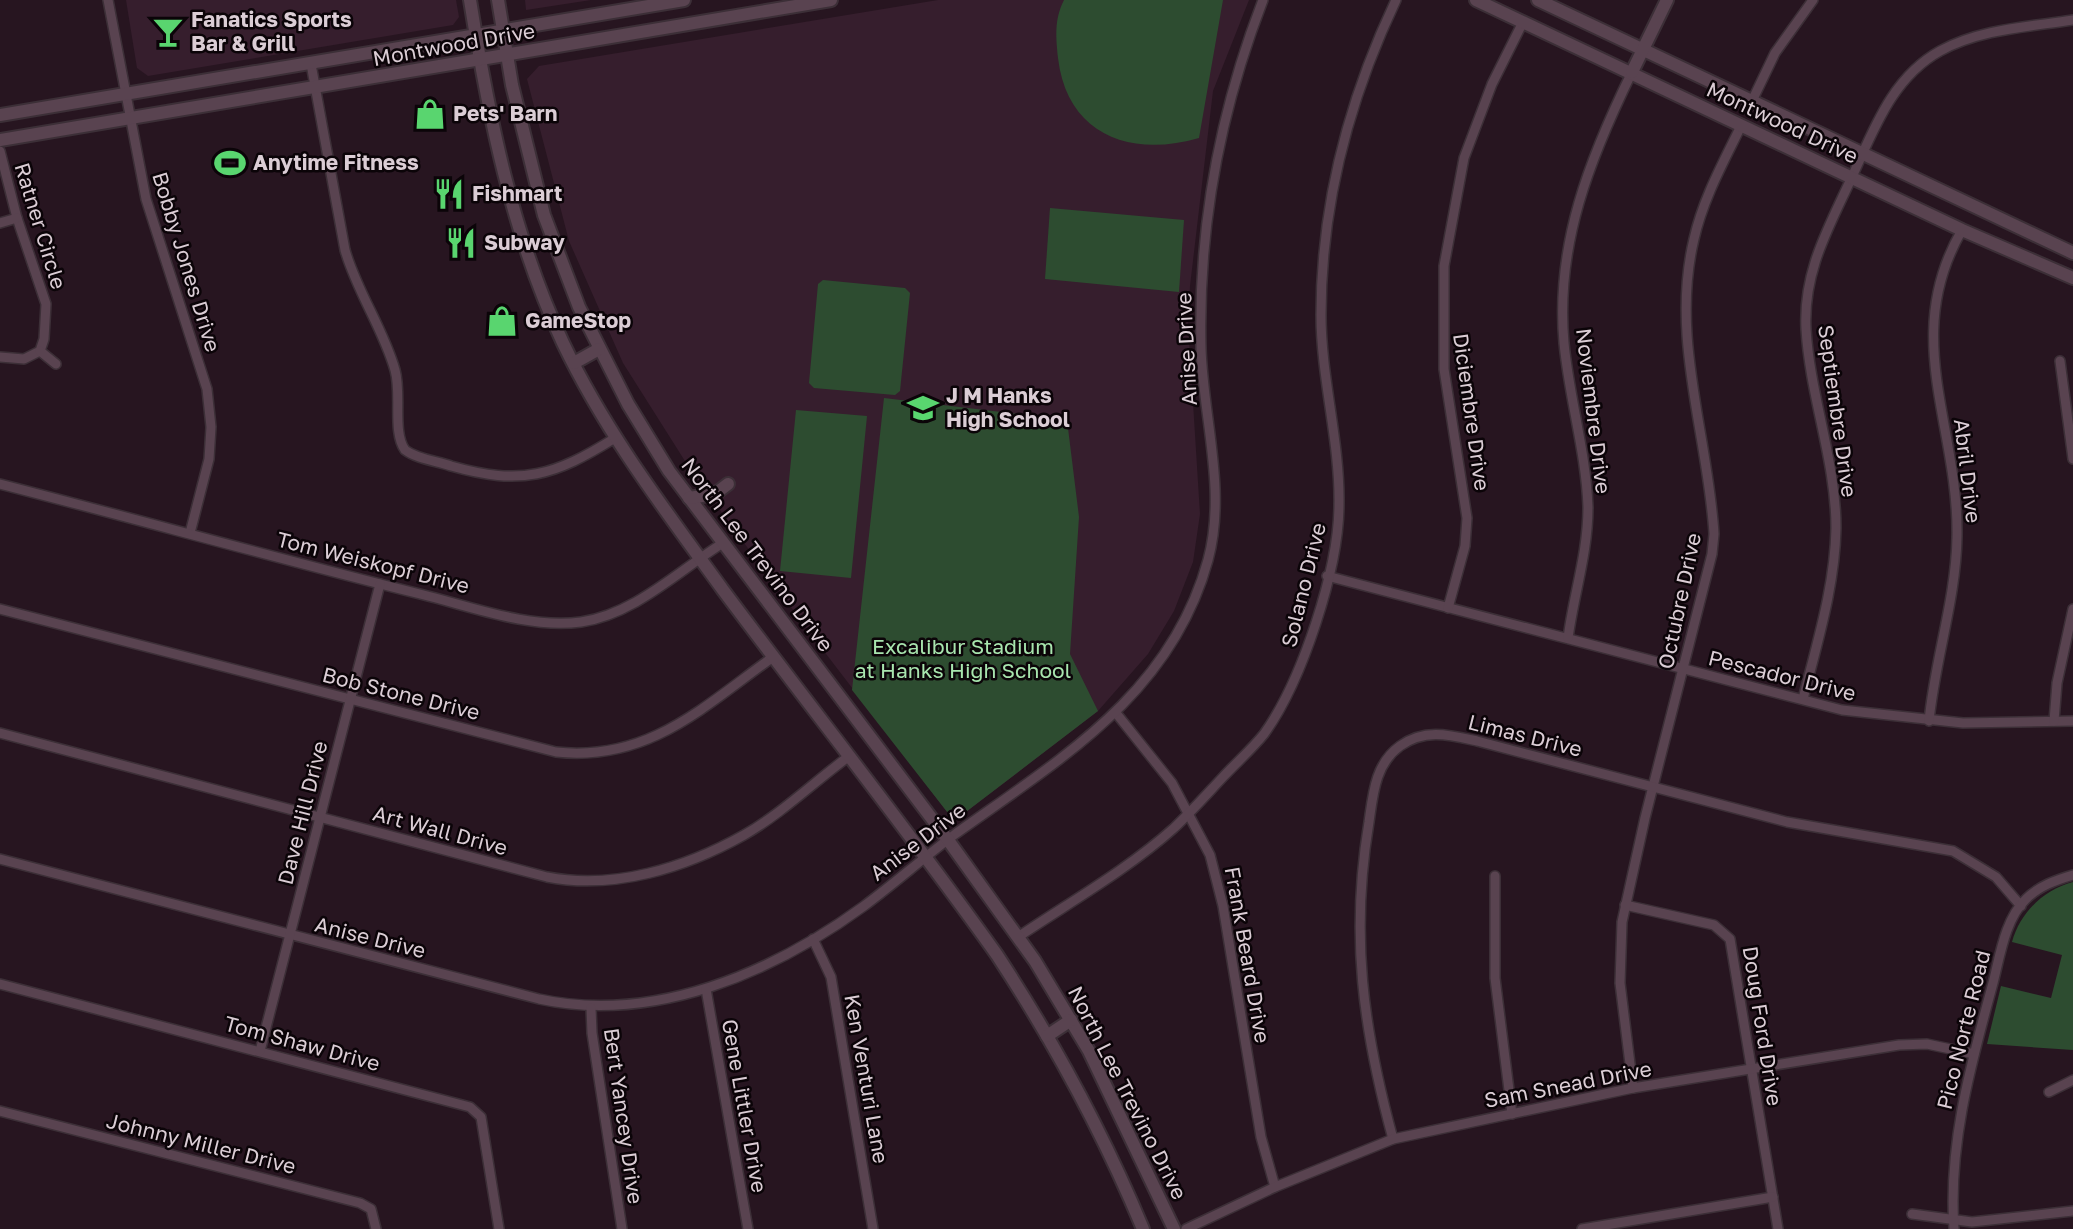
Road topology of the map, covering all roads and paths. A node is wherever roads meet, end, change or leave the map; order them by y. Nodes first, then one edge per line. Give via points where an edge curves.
1 (108, 0) edge
2 (470, 0) edge
3 (498, 0) edge
4 (684, 0) edge
5 (831, 0) edge
6 (1264, 0) edge
7 (1396, 0) edge
8 (1476, 0) edge
9 (1538, 0) edge
10 (1667, 0) edge
11 (1814, 0) edge
12 (761, 6) edge
13 (2073, 20) edge
14 (1523, 22) junction
15 (503, 32) junction
16 (476, 36) junction
17 (1644, 50) junction
18 (507, 56) junction
19 (481, 60) junction
20 (311, 64) junction
21 (1632, 72) junction
22 (315, 88) junction
23 (125, 95) junction
24 (1752, 101) junction
25 (0, 115) edge
26 (130, 118) junction
27 (1741, 126) junction
28 (0, 140) edge
29 (0, 151) edge
30 (1861, 154) junction
31 (1851, 178) junction
32 (17, 218) junction
33 (0, 223) edge
34 (1962, 230) junction
35 (2073, 253) edge
36 (2073, 278) edge
37 (598, 349) junction
38 (40, 351) junction
39 (0, 357) edge
40 (2060, 361) dead end
41 (574, 363) junction
42 (56, 365) dead end
43 (615, 438) junction
44 (2073, 459) edge
45 (0, 484) edge
46 (728, 484) dead end
47 (689, 498) junction
48 (190, 533) junction
49 (723, 543) junction
50 (699, 557) junction
51 (1327, 576) junction
52 (380, 584) junction
53 (1448, 608) junction
54 (0, 609) edge
55 (2073, 610) edge
56 (1568, 638) junction
57 (773, 657) junction
58 (1684, 669) junction
59 (350, 699) junction
60 (1803, 699) junction
61 (1116, 713) junction
62 (1929, 720) junction
63 (2073, 720) edge
64 (2054, 721) junction
65 (0, 733) edge
66 (848, 757) junction
67 (1653, 788) junction
68 (1189, 812) junction
69 (320, 817) junction
70 (948, 839) junction
71 (925, 857) junction
72 (0, 859) edge
73 (2073, 875) edge
74 (1495, 876) dead end
75 (1625, 905) junction
76 (2021, 906) junction
77 (290, 935) junction
78 (1018, 937) junction
79 (813, 939) junction
80 (0, 984) edge
81 (706, 989) junction
82 (591, 1008) junction
83 (1072, 1020) junction
84 (1047, 1036) junction
85 (260, 1051) junction
86 (1974, 1054) junction
87 (1751, 1070) junction
88 (2073, 1080) edge
89 (1633, 1088) junction
90 (2049, 1092) dead end
91 (0, 1111) edge
92 (1512, 1114) junction
93 (1393, 1139) junction
94 (1275, 1187) junction
95 (1773, 1197) junction
96 (2073, 1211) edge
97 (1912, 1214) dead end
98 (1954, 1224) edge
99 (376, 1229) edge
100 (499, 1229) edge
101 (622, 1229) edge
102 (748, 1229) edge
103 (873, 1229) edge
104 (1143, 1229) edge
105 (1174, 1229) edge
106 (1186, 1229) edge
107 (1581, 1229) edge
108 (1778, 1229) edge

1 - 23 street, Bobby Jones Drive
2 - 16 main road, North Lee Trevino Drive
3 - 15 main road, North Lee Trevino Drive
4 - 15 main road, Montwood Drive
5 - 12 main road, Montwood Drive
6 - 61 street, Anise Drive via 1230,100 1206,222 1201,351 1215,480 1209,555 1182,628 1154,671
7 - 51 street, Solano Drive via 1353,108 1327,226 1322,344 1339,504
8 - 14 main road, Montwood Drive
9 - 17 main road, Montwood Drive
10 - 17 main road
11 - 24 street via 1775,54
12 - 18 main road, Montwood Drive
13 - 30 street, Septiembre Drive via 1983,35 1938,52 1914,69 1895,91
14 - 21 main road, Montwood Drive
14 - 53 street, Diciembre Drive via 1492,84 1464,158 1444,266 1444,369 1467,518 1465,546
15 - 16 main road, Montwood Drive
15 - 18 main road, North Lee Trevino Drive
16 - 19 main road, North Lee Trevino Drive
16 - 20 main road, Montwood Drive
17 - 21 main road
17 - 24 main road, Montwood Drive
18 - 19 main road, Montwood Drive
18 - 37 main road, North Lee Trevino Drive via 544,215
19 - 22 main road, Montwood Drive
19 - 41 main road, North Lee Trevino Drive via 497,150 517,222 545,301
20 - 22 street
20 - 23 main road, Montwood Drive
21 - 27 main road, Montwood Drive
21 - 56 street, Noviembre Drive via 1587,170 1565,270 1563,340 1588,505 1586,553
22 - 26 main road, Montwood Drive
22 - 43 street via 345,250 395,372 398,436 405,450 484,475 530,477 558,470
23 - 25 main road, Montwood Drive
23 - 26 street, Bobby Jones Drive
24 - 30 main road, Montwood Drive
26 - 28 main road, Montwood Drive
26 - 48 street, Bobby Jones Drive via 146,199 209,407 209,459
27 - 31 main road, Montwood Drive
27 - 58 street, Octubre Drive via 1700,214 1689,262 1686,337 1714,534
29 - 32 street, Ratner Circle
30 - 31 street, Septiembre Drive
30 - 35 main road, Montwood Drive
31 - 34 main road, Montwood Drive
31 - 60 street, Septiembre Drive via 1816,253 1805,303 1836,525 1829,593
32 - 33 street
32 - 38 street, Ratner Circle via 46,304
34 - 36 main road, Montwood Drive
34 - 62 street, Abril Drive via 1939,283 1932,325 1957,533 1951,598
37 - 41 main road
37 - 47 main road, North Lee Trevino Drive via 648,440
38 - 39 street via 24,359
38 - 42 street
40 - 44 street
41 - 43 main road, North Lee Trevino Drive
43 - 50 main road, North Lee Trevino Drive
45 - 48 street, Tom Weiskopf Drive
46 - 47 main road via 715,494
47 - 49 main road, North Lee Trevino Drive
48 - 52 street, Tom Weiskopf Drive
49 - 50 street, Tom Weiskopf Drive
49 - 70 main road, North Lee Trevino Drive
50 - 52 street, Tom Weiskopf Drive via 639,601 580,622 524,619
50 - 57 main road, North Lee Trevino Drive
51 - 53 street, Pescador Drive
51 - 68 street, Solano Drive via 1304,657 1280,710 1262,737
52 - 59 street, Dave Hill Drive
53 - 56 street, Pescador Drive
54 - 59 street, Bob Stone Drive
55 - 64 street
56 - 58 street, Pescador Drive
57 - 59 street, Bob Stone Drive via 680,725 641,743 597,754 556,752
57 - 66 main road, North Lee Trevino Drive
58 - 60 street, Pescador Drive
58 - 67 street, Octubre Drive
59 - 69 street, Dave Hill Drive
60 - 62 street, Pescador Drive via 1874,715
61 - 68 street, Frank Beard Drive via 1172,783
61 - 70 street, Anise Drive
62 - 64 street, Pescador Drive
63 - 64 street, Pescador Drive
65 - 69 street, Art Wall Drive
66 - 69 street, Art Wall Drive via 746,834 685,862 612,880 547,877
66 - 71 main road, North Lee Trevino Drive
67 - 75 street, Octubre Drive
67 - 76 street, Limas Drive via 1798,825 1952,851 1996,877
67 - 93 street, Limas Drive via 1441,734 1412,739 1384,762 1364,848 1359,949 1367,1031
68 - 78 street, Solano Drive via 1141,854
68 - 94 street, Frank Beard Drive via 1217,877 1261,1137
69 - 77 street, Dave Hill Drive
70 - 71 street, Anise Drive
70 - 78 main road, North Lee Trevino Drive
71 - 79 street, Anise Drive
71 - 84 main road, North Lee Trevino Drive via 997,955
72 - 77 street, Anise Drive
73 - 76 street, Pico Norte Road via 2043,886
74 - 92 street via 1494,978
75 - 87 street, Doug Ford Drive via 1698,921 1725,932 1734,951
75 - 89 street, Octubre Drive via 1620,983
76 - 86 street, Pico Norte Road via 2003,947
77 - 82 street, Anise Drive via 539,999
77 - 85 street, Dave Hill Drive
78 - 83 main road, North Lee Trevino Drive
79 - 81 street, Anise Drive
79 - 103 street, Ken Venturi Lane via 831,977
80 - 85 street, Tom Shaw Drive
81 - 82 street, Anise Drive
81 - 102 street, Gene Littler Drive
82 - 101 street, Bert Yancey Drive
83 - 84 main road
83 - 105 main road, North Lee Trevino Drive
84 - 104 main road, North Lee Trevino Drive
85 - 100 street, Tom Shaw Drive via 475,1109 485,1136
86 - 87 street, Sam Snead Drive via 1914,1044
86 - 98 street, Pico Norte Road via 1958,1130
87 - 89 street, Sam Snead Drive
87 - 95 street, Doug Ford Drive
88 - 90 street
89 - 92 street, Sam Snead Drive
91 - 99 street, Johnny Miller Drive via 360,1203 371,1209
92 - 93 street, Sam Snead Drive
93 - 94 street, Sam Snead Drive
94 - 106 street, Sam Snead Drive
95 - 107 street
95 - 108 street, Doug Ford Drive
96 - 98 street
97 - 98 street

